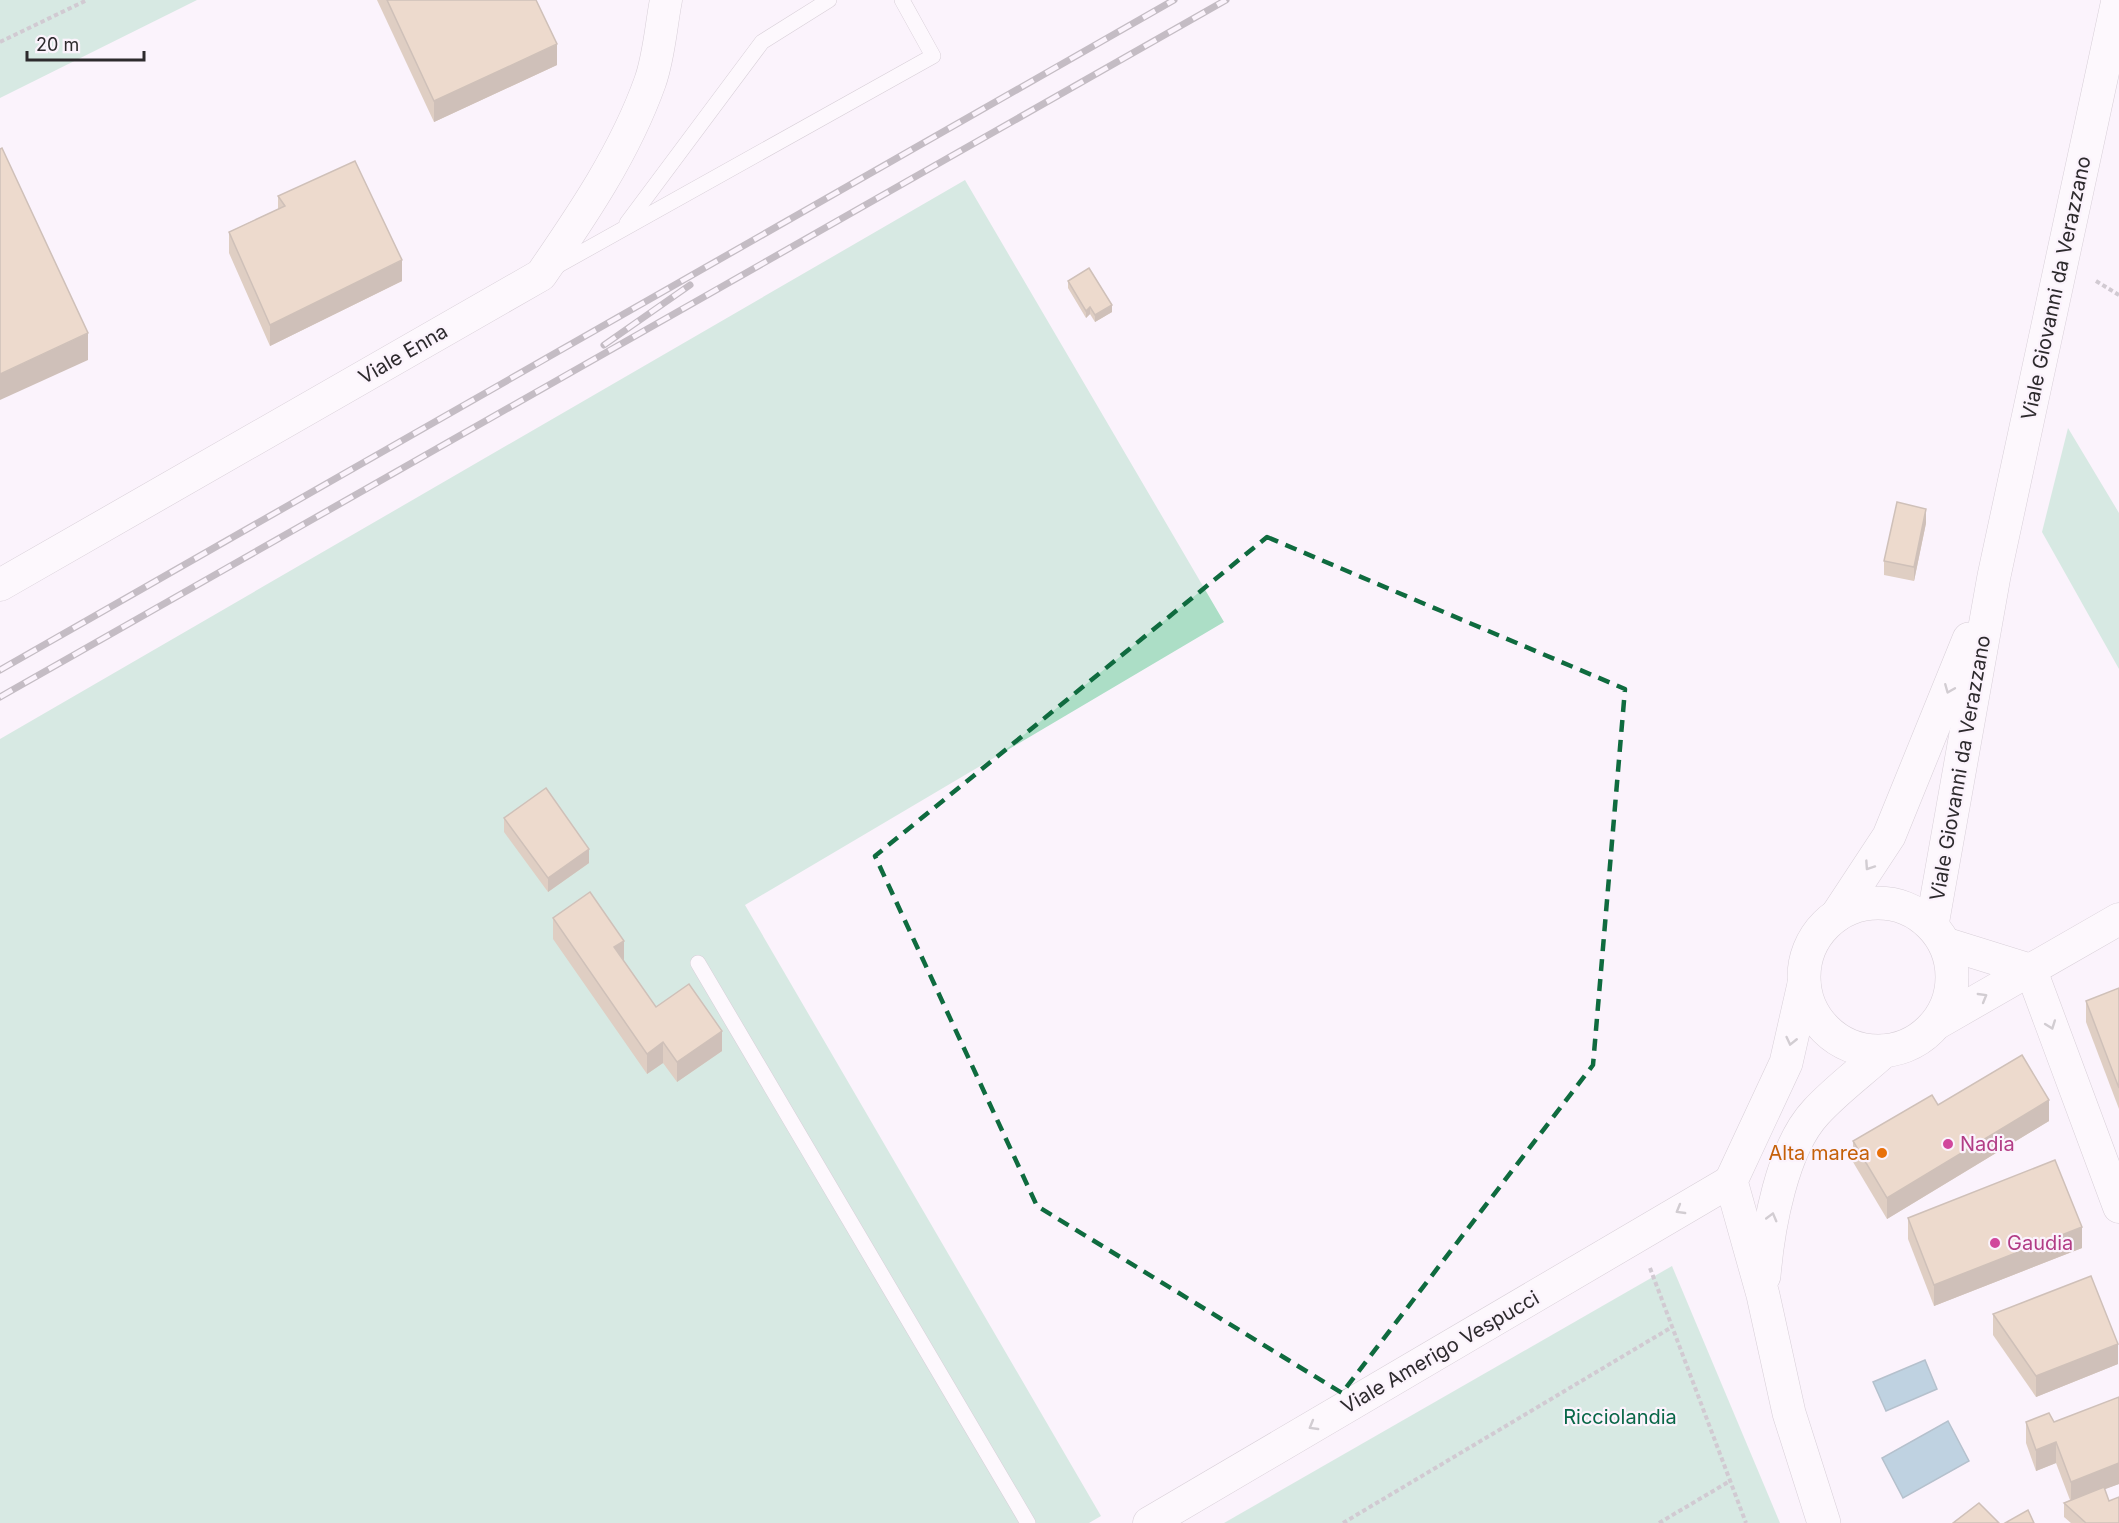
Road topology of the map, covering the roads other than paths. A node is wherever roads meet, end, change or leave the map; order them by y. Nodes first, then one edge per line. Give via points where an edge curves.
1 (666, 0) edge
2 (829, 0) edge
3 (902, 0) edge
4 (2118, 0) edge
5 (623, 228) junction
6 (541, 275) junction
7 (1994, 576) junction
8 (0, 585) edge
9 (1837, 915) junction
10 (2119, 920) edge
11 (1938, 934) junction
12 (698, 963) dead end
13 (2031, 970) junction
14 (1804, 984) junction
15 (1936, 1024) junction
16 (1884, 1051) junction
17 (1731, 1181) junction
18 (2119, 1207) edge
19 (1763, 1295) junction
20 (1028, 1523) edge
21 (1149, 1523) edge
22 (1824, 1523) edge

1 - 6 street, Viale Enna via 651,80 624,140 590,204
2 - 5 lane via 762,42
3 - 5 lane via 933,56
4 - 7 street, Viale Giovanni da Verazzano
5 - 6 lane
6 - 8 street, Viale Enna
7 -> 9 street, Viale Giovanni da Verazzano via 1889,836
7 - 11 street, Viale Giovanni da Verazzano
9 - 11 street via 1860,905 1886,903 1911,910
9 - 14 street via 1811,945
10 - 13 street
11 - 13 street
11 - 15 street via 1951,963 1952,984 1947,1005
12 - 20 lane
15 -> 13 street
13 -> 18 street
14 - 16 street via 1810,1007 1822,1026 1840,1041 1861,1050
14 -> 17 street via 1786,1064
15 - 16 street via 1904,1047
19 -> 16 street via 1767,1235 1789,1157 1814,1113
17 - 19 street
17 -> 21 street, Viale Amerigo Vespucci
19 - 22 street via 1789,1413

